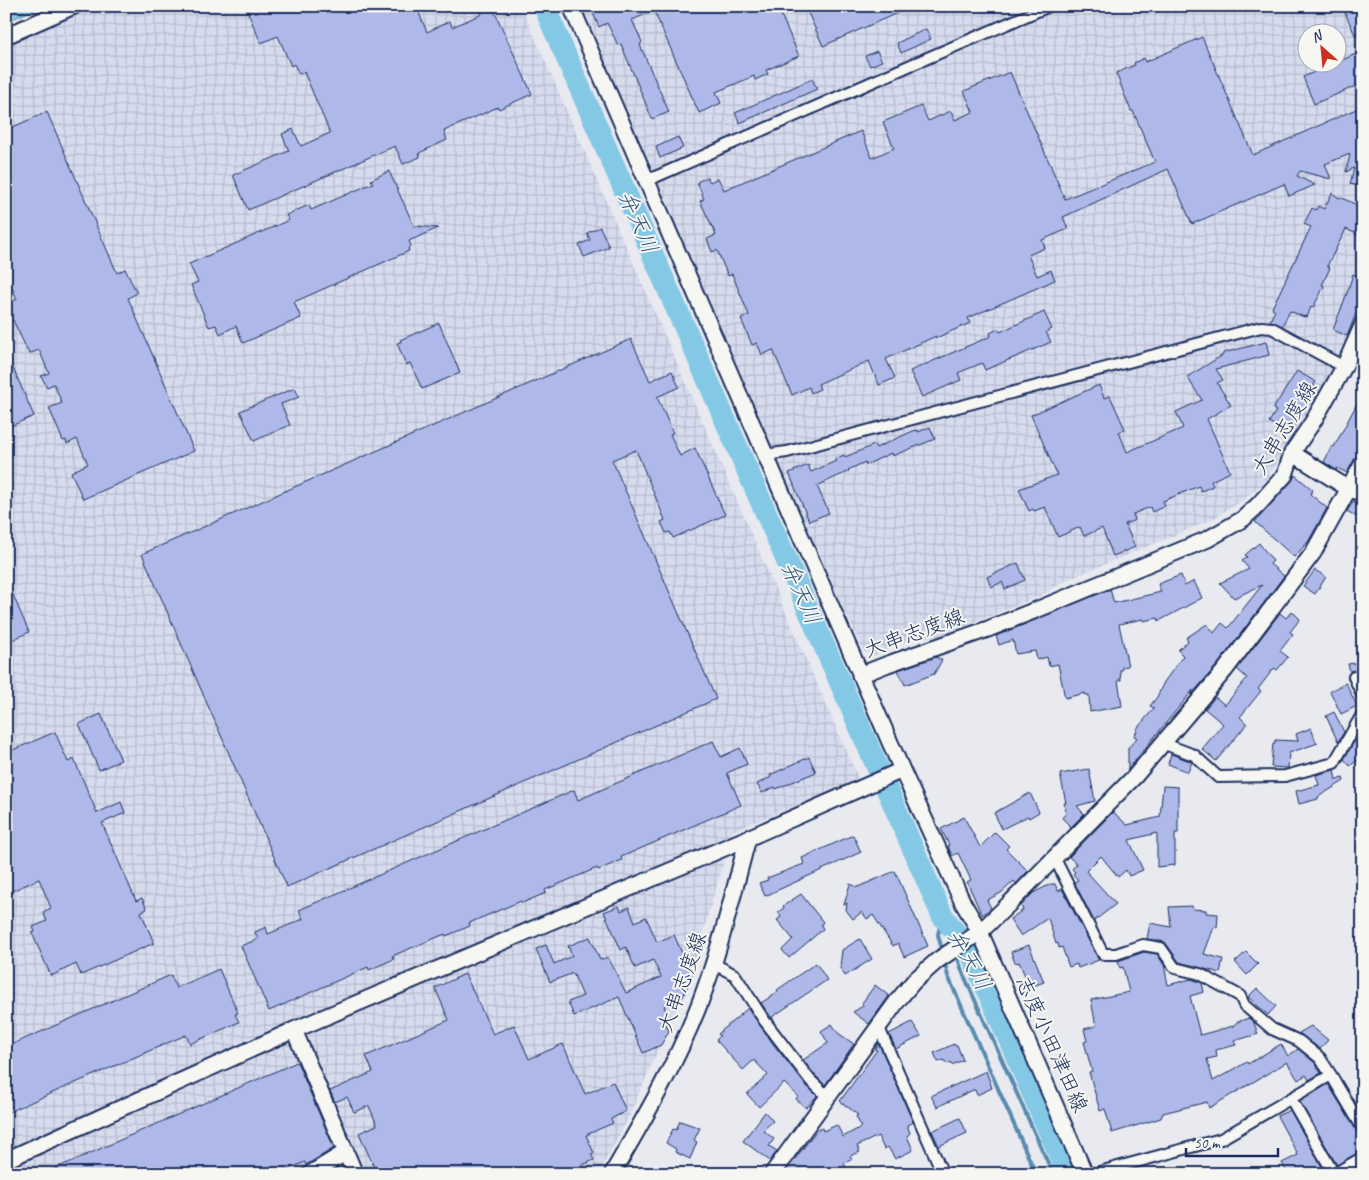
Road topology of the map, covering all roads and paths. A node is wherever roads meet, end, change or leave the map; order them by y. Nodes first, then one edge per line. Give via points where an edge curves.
1 (74, 6) edge
2 (570, 6) edge
3 (1049, 6) edge
4 (6, 36) edge
5 (646, 182) junction
6 (1363, 324) edge
7 (1344, 367) junction
8 (1292, 453) junction
9 (764, 455) junction
10 (1363, 463) edge
11 (1356, 491) edge
12 (860, 675) junction
13 (1354, 676) dead end
14 (1363, 697) edge
15 (1363, 713) edge
16 (1162, 743) junction
17 (895, 774) junction
18 (748, 838) junction
19 (1054, 856) junction
20 (980, 932) junction
21 (714, 964) junction
22 (879, 1028) junction
23 (294, 1030) junction
24 (1331, 1075) junction
25 (828, 1097) junction
26 (1291, 1099) junction
27 (1363, 1128) edge
28 (346, 1152) junction
29 (1363, 1158) edge
30 (6, 1160) edge
31 (310, 1174) edge
32 (355, 1174) edge
33 (612, 1174) edge
34 (772, 1174) edge
35 (944, 1174) edge
36 (1086, 1174) edge
37 (1092, 1174) edge

1 - 4 main road
2 - 5 main road
3 - 5 street
5 - 9 main road
6 - 7 main road, 大串志度線
7 - 8 main road, 大串志度線
7 - 9 street via 1272,328 1261,327 788,452
8 - 11 main road
8 - 12 main road, 大串志度線 via 1285,475 1258,506 1243,519 1208,539 988,629
9 - 12 main road
10 - 11 main road
11 - 16 main road via 1225,670
12 - 17 main road, 大串志度線
13 - 14 street
15 - 16 street via 1334,763 1285,776 1218,777 1194,755
16 - 19 main road via 1134,776
17 - 18 main road
17 - 20 main road, 大串志度線
18 - 21 main road, 大串志度線
18 - 23 main road
19 - 20 main road
19 - 24 street via 1103,954 1116,954 1143,944 1161,948 1175,968 1200,974 1240,996 1244,1005 1272,1029 1299,1041 1320,1058
20 - 22 main road via 938,960 914,981
20 - 36 main road, 志度小田津田線
21 - 25 street via 735,975 764,1020 810,1080
21 - 33 main road, 大串志度線 via 675,1060
22 - 25 main road
22 - 35 street
23 - 28 main road
23 - 30 main road
24 - 26 street
24 - 27 street
25 - 34 main road
26 - 29 street via 1334,1174
26 - 37 street via 1221,1139
28 - 31 main road
28 - 32 main road

